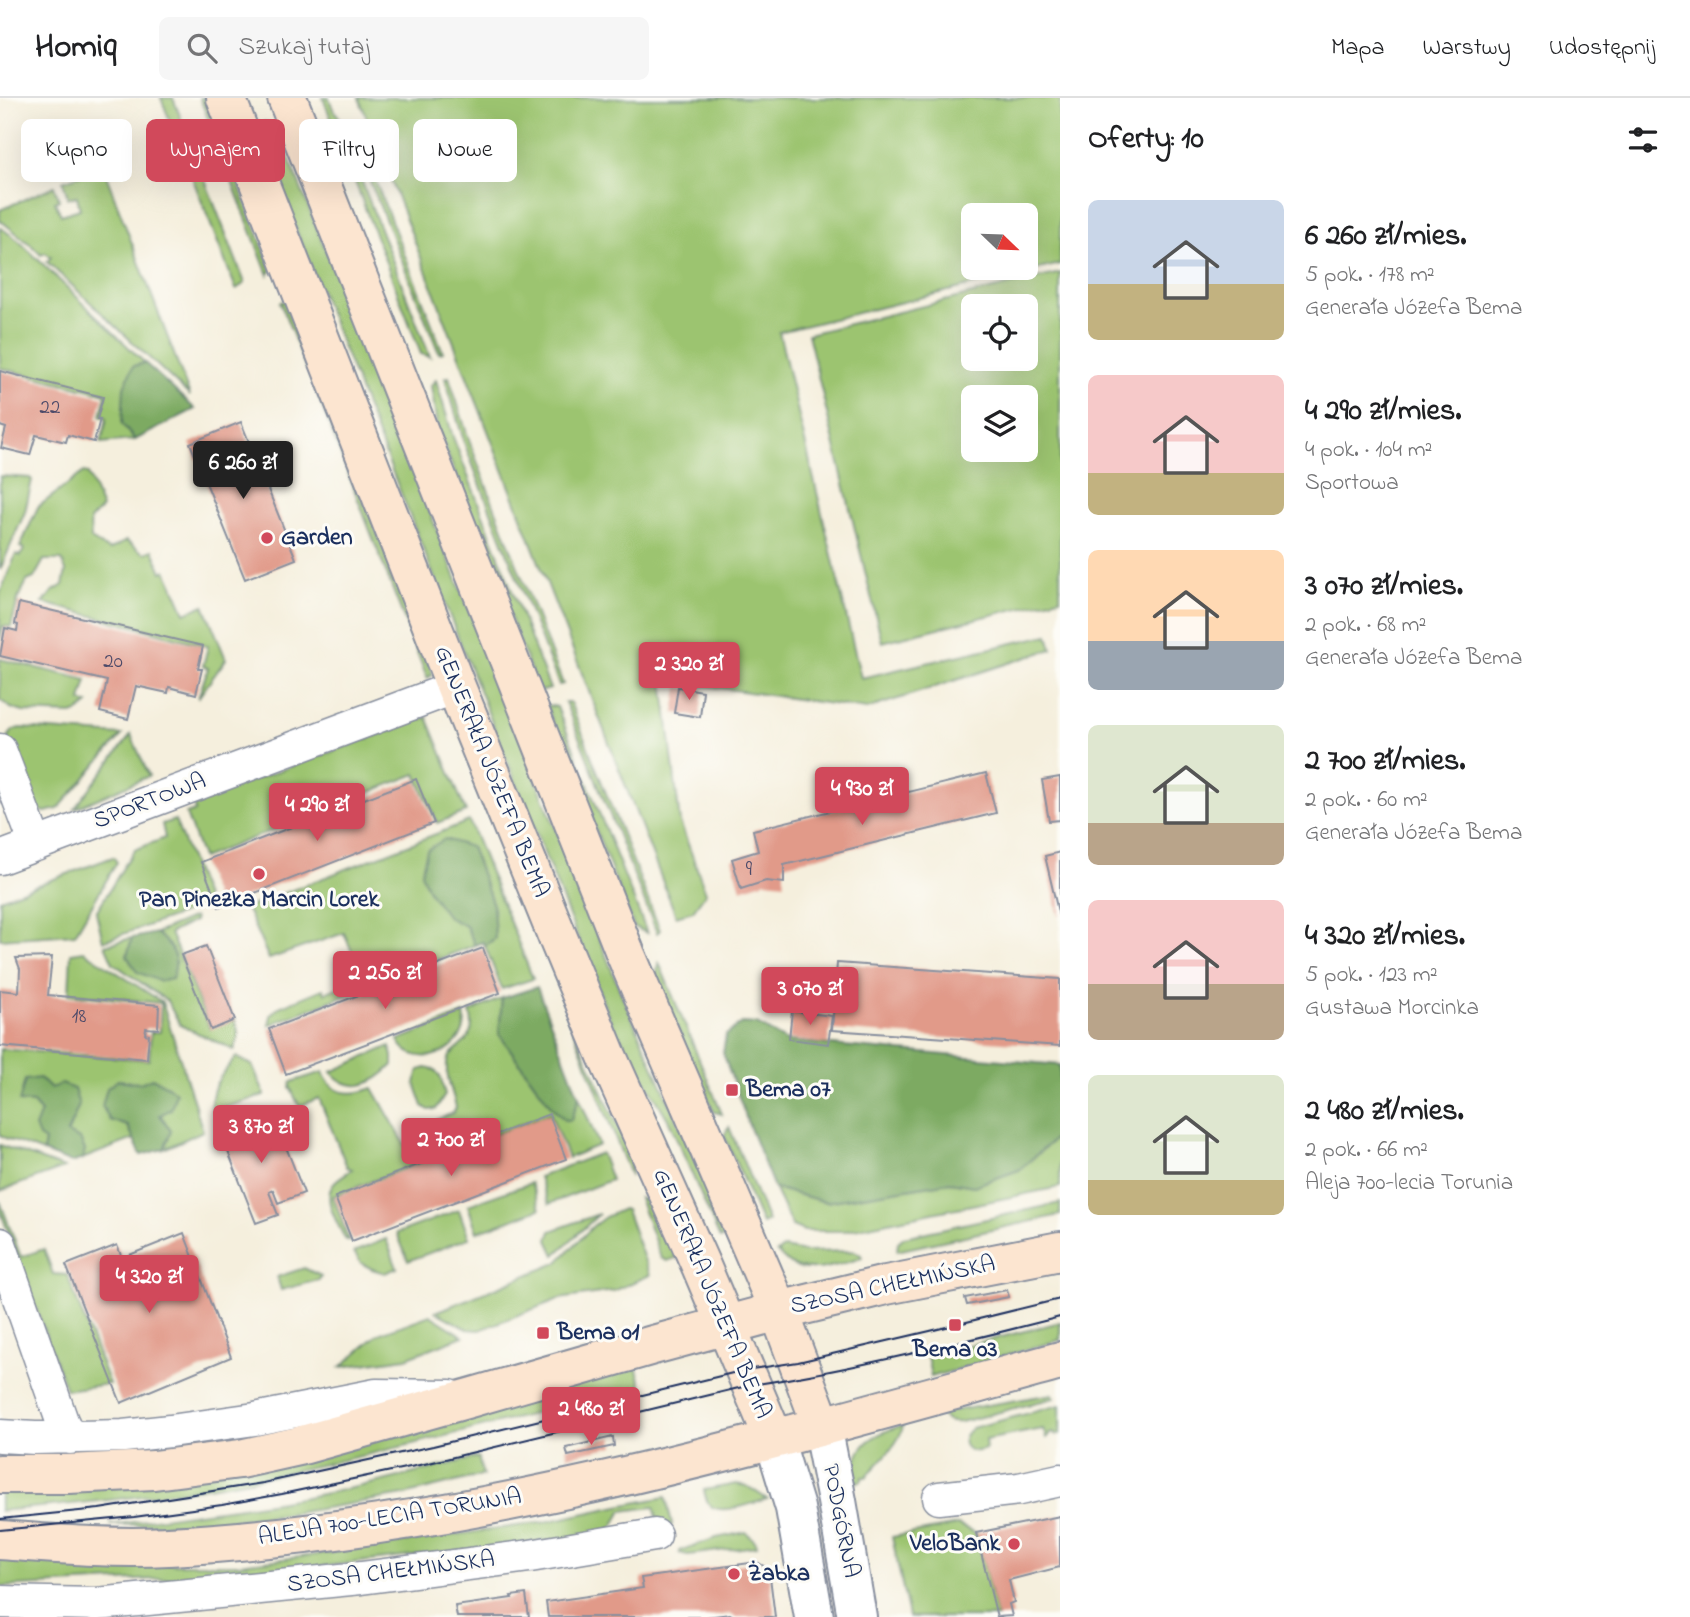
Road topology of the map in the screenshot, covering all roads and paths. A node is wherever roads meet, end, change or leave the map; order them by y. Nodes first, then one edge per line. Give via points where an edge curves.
1 (226, 98) edge
2 (287, 98) edge
3 (456, 687) junction
4 (0, 750) edge
5 (36, 845) junction
6 (0, 858) edge
7 (0, 1244) edge
8 (1060, 1251) edge
9 (779, 1311) junction
10 (726, 1325) junction
11 (1060, 1361) edge
12 (473, 1397) junction
13 (821, 1426) junction
14 (0, 1436) edge
15 (70, 1438) junction
16 (774, 1439) junction
17 (0, 1474) edge
18 (1060, 1480) edge
19 (939, 1498) dead end
20 (655, 1535) dead end
21 (0, 1540) edge
22 (0, 1602) edge
23 (814, 1617) edge
24 (858, 1617) edge

1 - 3 main road, GENERAŁA JÓZEFA BEMA
2 - 9 main road via 626,955
3 - 5 street, SPORTOWA
3 - 10 main road, GENERAŁA JÓZEFA BEMA via 607,1056
4 - 5 street
5 - 6 street, SPORTOWA
7 - 15 street
8 - 9 main road, SZOSA CHEŁMIŃSKA
9 - 10 main road, SZOSA CHEŁMIŃSKA
9 - 13 main road
10 - 12 main road
10 - 16 main road, GENERAŁA JÓZEFA BEMA
11 - 13 main road
12 - 15 street via 376,1395 170,1431
12 - 17 main road via 240,1459 154,1471
13 - 16 main road
13 - 24 street, PODGÓRNA
14 - 15 street
16 - 21 main road, ALEJA 700-LECIA TORUNIA via 558,1492 360,1528 167,1546
16 - 23 street, PODGÓRNA via 794,1508
18 - 19 street
20 - 22 street, SZOSA CHEŁMIŃSKA via 530,1556 180,1597 97,1604

